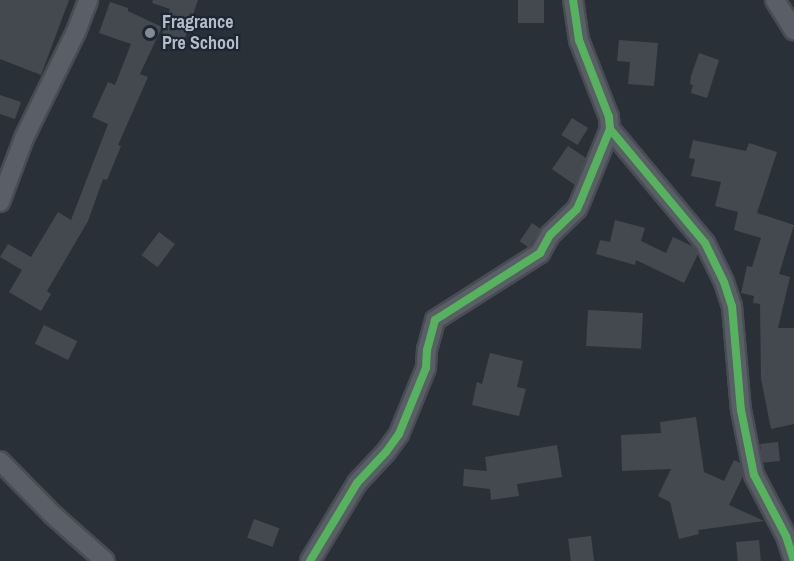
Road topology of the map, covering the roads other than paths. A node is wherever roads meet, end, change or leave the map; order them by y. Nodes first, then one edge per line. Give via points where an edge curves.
1 (88, 0) edge
2 (573, 0) edge
3 (775, 0) edge
4 (794, 30) edge
5 (610, 129) junction
6 (0, 202) edge
7 (0, 460) edge
8 (794, 560) edge
9 (105, 561) edge
10 (310, 561) edge

1 - 6 street via 24,138
2 - 5 street via 579,40 609,117
3 - 4 street
5 - 8 street via 705,243 724,282 732,306 741,410 754,475
5 - 10 street via 577,209 561,222 540,254 435,320 426,350 426,368 399,434 351,492
7 - 9 street

